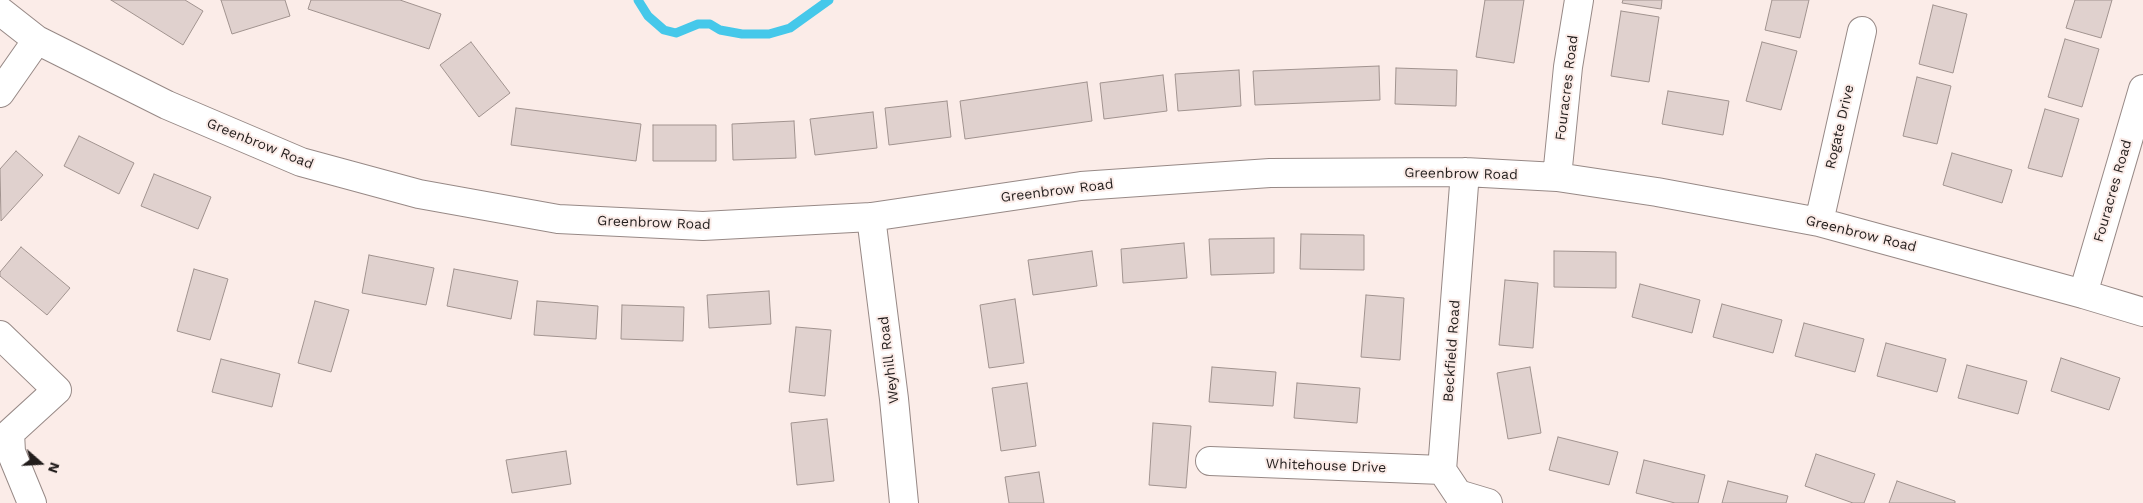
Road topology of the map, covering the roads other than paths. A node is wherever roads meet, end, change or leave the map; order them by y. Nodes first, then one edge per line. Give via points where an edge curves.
1 (1578, 0) edge
2 (0, 11) edge
3 (1862, 32) dead end
4 (37, 40) junction
5 (2143, 89) edge
6 (0, 93) edge
7 (1465, 172) junction
8 (1557, 177) junction
9 (871, 217) junction
10 (1819, 222) junction
11 (2083, 294) junction
12 (2143, 312) edge
13 (0, 335) edge
14 (1210, 461) dead end
15 (1442, 470) junction
16 (32, 503) edge
17 (904, 503) edge
18 (1488, 503) edge

1 - 8 street, Fouracres Road
2 - 4 street, Greenbrow Road
3 - 10 street, Rogate Drive
4 - 6 street
4 - 9 street, Greenbrow Road via 167,105 301,162 419,194 558,220 703,226
5 - 11 street, Fouracres Road
7 - 8 street, Greenbrow Road
7 - 9 street, Greenbrow Road via 1270,173 1082,186
7 - 15 street, Beckfield Road
8 - 10 street, Greenbrow Road
9 - 17 street, Weyhill Road
10 - 11 street, Greenbrow Road
11 - 12 street, Greenbrow Road
13 - 16 street via 57,390 10,433 11,452
14 - 15 street, Whitehouse Drive
15 - 18 street via 1458,494

